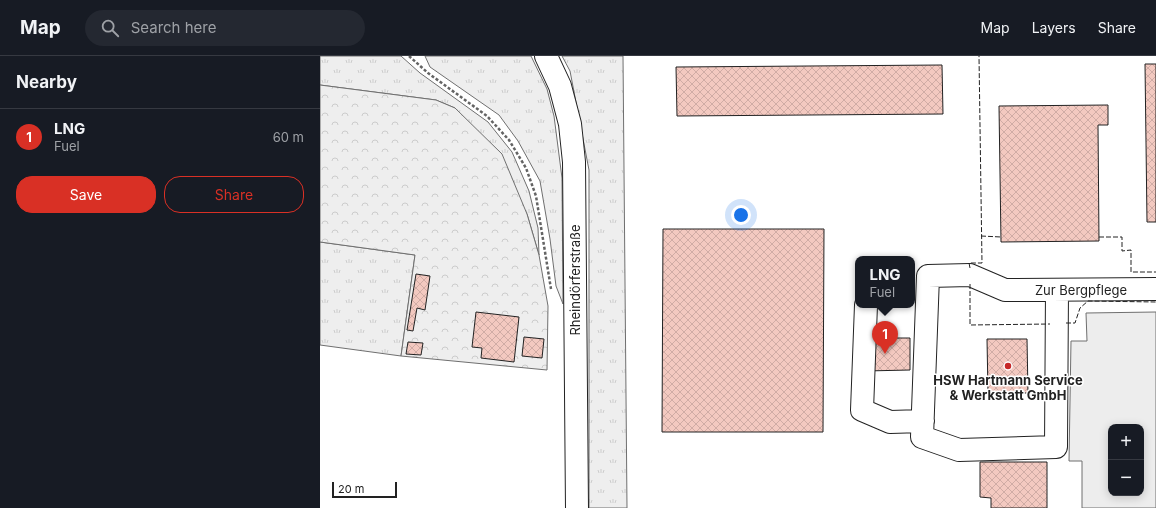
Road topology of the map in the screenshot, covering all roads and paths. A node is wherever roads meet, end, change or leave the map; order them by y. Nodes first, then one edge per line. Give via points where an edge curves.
1 (409, 56) edge
2 (546, 56) edge
3 (920, 278) edge
4 (1156, 289) edge
5 (1057, 290) junction
6 (552, 292) dead end
7 (866, 308) edge
8 (923, 421) junction
9 (577, 508) edge

1 - 6 path via 487,116 509,140 526,168 536,196
2 - 9 main road, Rheindörferstraße via 560,86 570,124 574,162
3 - 5 main road, Zur Bergpflege via 970,275 1005,290
3 - 8 main road
4 - 5 main road, Zur Bergpflege
5 - 8 main road via 1056,447 959,450 922,438
7 - 8 main road via 862,410 890,422

